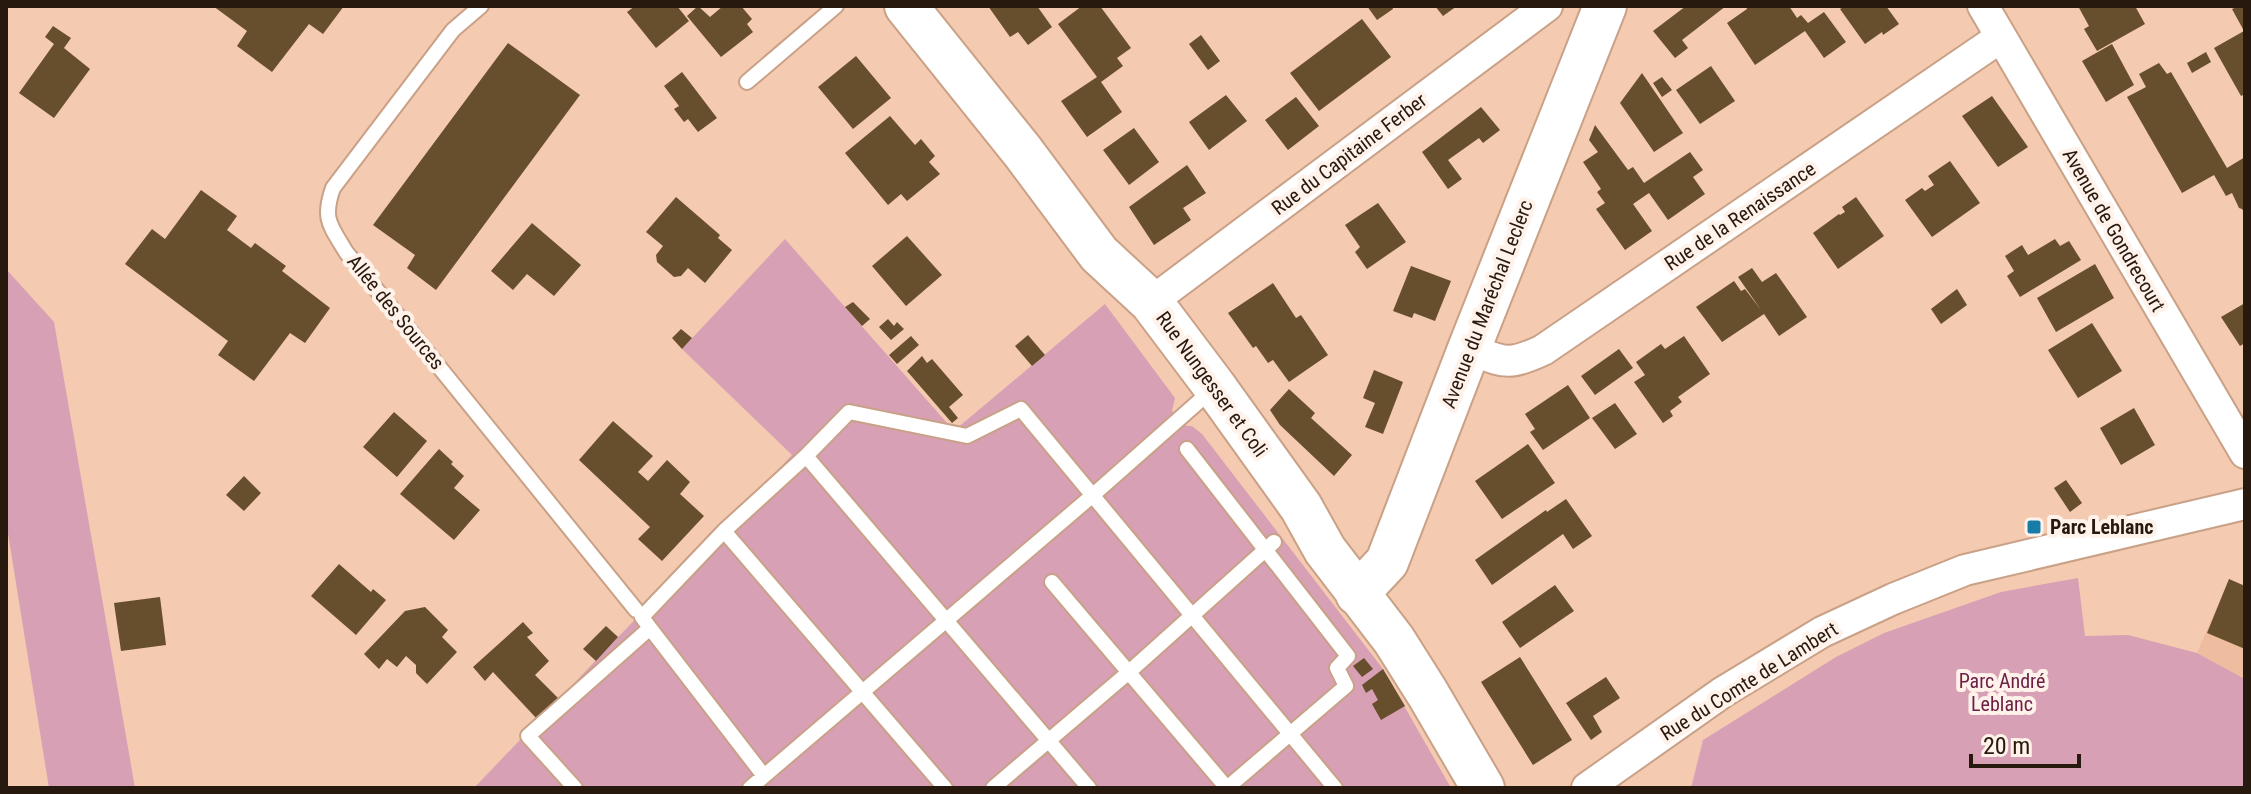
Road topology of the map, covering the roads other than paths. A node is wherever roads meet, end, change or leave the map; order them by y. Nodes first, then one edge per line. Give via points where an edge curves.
1 (481, 6) edge
2 (836, 6) edge
3 (906, 6) edge
4 (1547, 6) edge
5 (1605, 6) edge
6 (1983, 6) edge
7 (2001, 37) junction
8 (747, 82) dead end
9 (1151, 302) junction
10 (1469, 349) junction
11 (1215, 387) junction
12 (1187, 449) dead end
13 (2245, 453) edge
14 (806, 456) junction
15 (1093, 495) junction
16 (2245, 504) edge
17 (724, 531) junction
18 (1270, 546) junction
19 (1052, 582) dead end
20 (1357, 594) junction
21 (636, 610) dead end
22 (1192, 616) junction
23 (946, 620) junction
24 (650, 628) junction
25 (1129, 672) junction
26 (863, 691) junction
27 (1290, 734) junction
28 (1048, 741) junction
29 (764, 776) junction
30 (575, 788) edge
31 (750, 788) edge
32 (945, 788) edge
33 (993, 788) edge
34 (1089, 788) edge
35 (1227, 788) edge
36 (1335, 788) edge
37 (1483, 788) edge
38 (1587, 788) edge

1 - 21 lane, Allée des Sources via 453,30 333,188 328,221 346,252
2 - 8 lane
3 - 9 street, Rue Nungesser et Coli via 1099,254
4 - 9 street, Rue du Capitaine Ferber
5 - 10 street, Avenue du Maréchal Leclerc
6 - 7 street, Avenue de Gondrecourt
7 - 10 street, Rue de la Renaissance via 1543,350 1505,362
7 - 13 street, Avenue de Gondrecourt
9 - 11 street, Rue Nungesser et Coli
10 - 20 street, Avenue du Maréchal Leclerc via 1387,562
11 - 15 lane
11 - 20 street, Rue Nungesser et Coli
12 - 18 lane
14 - 15 lane via 849,412 967,436 1021,409
14 - 17 lane
14 - 23 lane
15 - 22 lane
15 - 23 lane
16 - 38 street, Rue du Comte de Lambert via 1974,567 1893,599 1822,632 1723,692
17 - 24 lane via 642,617
17 - 26 lane
18 - 22 lane
18 - 27 lane via 1348,656 1337,668 1346,686
19 - 25 lane
20 - 37 street, Rue Nungesser et Coli via 1394,640
22 - 25 lane
22 - 27 lane
23 - 26 lane
23 - 28 lane
24 - 29 lane
24 - 30 lane via 528,736
25 - 28 lane
25 - 35 lane
26 - 29 lane
26 - 32 lane
27 - 35 lane
27 - 36 lane
28 - 33 lane
28 - 34 lane
29 - 31 lane

